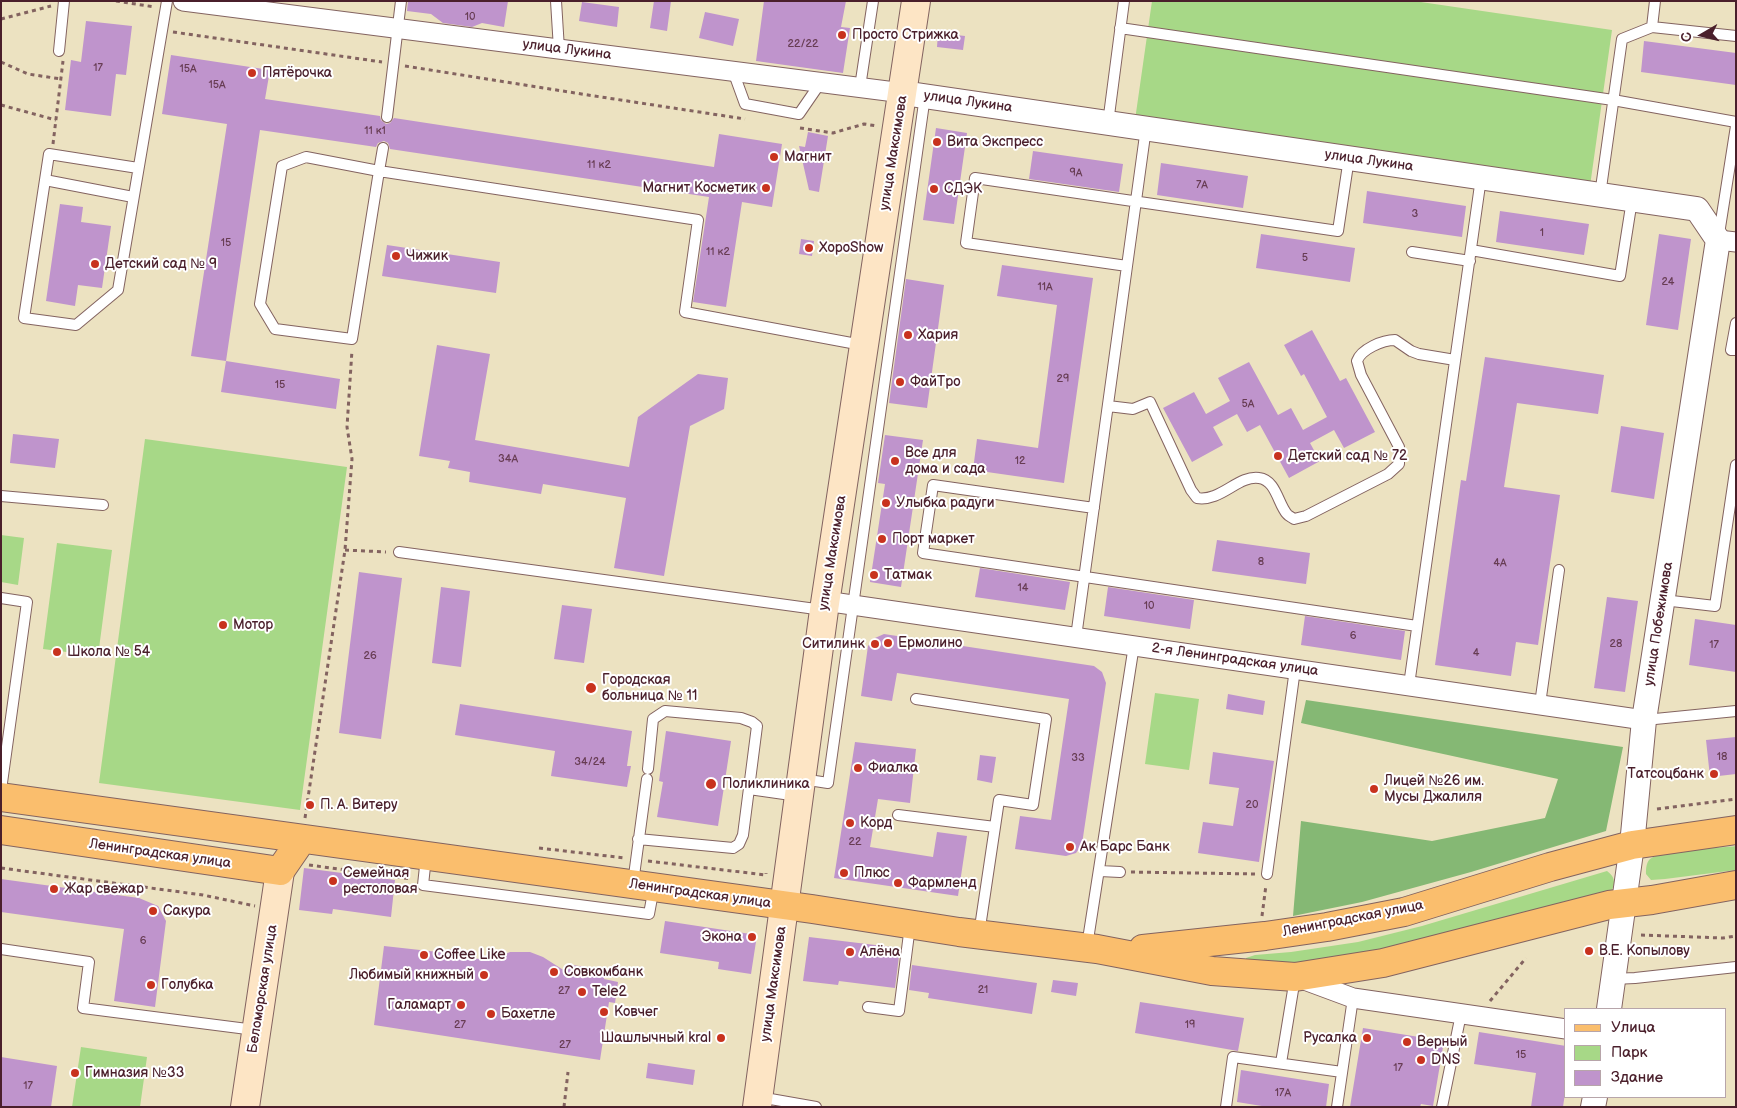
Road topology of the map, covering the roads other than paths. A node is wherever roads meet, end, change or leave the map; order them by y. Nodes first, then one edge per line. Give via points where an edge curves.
1 (401, 1) edge
2 (556, 1) edge
3 (873, 1) edge
4 (916, 1) edge
5 (1124, 1) edge
6 (1655, 1) edge
7 (64, 2) edge
8 (172, 4) edge
9 (225, 4) edge
10 (1652, 27) junction
11 (1120, 28) junction
12 (397, 29) junction
13 (1736, 36) edge
14 (559, 49) junction
15 (59, 51) road end
16 (733, 71) junction
17 (821, 82) junction
18 (860, 87) junction
19 (914, 94) junction
20 (1613, 100) junction
21 (387, 117) dead end
22 (1108, 123) junction
23 (1736, 124) edge
24 (1146, 128) junction
25 (383, 148) dead end
26 (1349, 158) junction
27 (138, 168) junction
28 (379, 171) junction
29 (1481, 178) junction
30 (45, 180) junction
31 (1600, 195) junction
32 (133, 197) junction
33 (1632, 200) junction
34 (1136, 201) junction
35 (1727, 241) edge
36 (1412, 252) dead end
37 (1470, 255) junction
38 (1127, 266) junction
39 (1736, 323) edge
40 (865, 346) junction
41 (1736, 350) edge
42 (1455, 360) junction
43 (1108, 406) junction
44 (1736, 465) edge
45 (1, 496) edge
46 (103, 505) dead end
47 (1094, 508) junction
48 (399, 552) road end
49 (1559, 570) dead end
50 (1084, 577) junction
51 (1, 598) edge
52 (1663, 600) junction
53 (825, 605) junction
54 (853, 605) junction
55 (1417, 626) junction
56 (1076, 637) junction
57 (1134, 645) junction
58 (1295, 669) junction
59 (1409, 685) junction
60 (916, 700) dead end
61 (1540, 704) junction
62 (1736, 712) edge
63 (1644, 720) junction
64 (800, 787) junction
65 (749, 789) junction
66 (1, 790) edge
67 (1, 798) edge
68 (898, 815) dead end
69 (995, 827) junction
70 (1, 830) edge
71 (1736, 830) edge
72 (302, 839) junction
73 (638, 839) junction
74 (1632, 845) junction
75 (280, 871) junction
76 (1100, 871) junction
77 (1120, 872) road end
78 (1267, 874) road end
79 (641, 877) junction
80 (1736, 884) edge
81 (1624, 902) junction
82 (785, 905) junction
83 (910, 925) junction
84 (979, 935) junction
85 (1, 949) edge
86 (1092, 949) junction
87 (1736, 967) edge
88 (1295, 977) junction
89 (1613, 979) junction
90 (1353, 998) junction
91 (868, 1006) dead end
92 (1609, 1008) edge
93 (1469, 1015) junction
94 (1564, 1029) edge
95 (256, 1030) junction
96 (1280, 1063) junction
97 (1342, 1072) junction
98 (757, 1102) edge
99 (245, 1107) edge
100 (816, 1107) edge
101 (1226, 1107) edge
102 (1337, 1107) edge
103 (1442, 1107) edge

1 - 12 lane
2 - 14 lane
3 - 18 lane
4 - 19 main road, улица Максимова
5 - 11 lane
6 - 10 lane
7 - 15 lane
8 - 9 street, улица Лукина
8 - 27 lane via 162,31
9 - 12 street, улица Лукина
10 - 13 lane
10 - 20 lane via 1622,39
11 - 20 lane
11 - 22 lane
12 - 14 street, улица Лукина
12 - 21 lane
14 - 16 street, улица Лукина
16 - 17 street, улица Лукина
16 - 17 lane via 745,104 799,114
17 - 18 street, улица Лукина
18 - 19 street, улица Лукина
19 - 22 street, улица Лукина
19 - 40 main road, улица Максимова
19 - 54 lane
20 - 23 lane
20 - 31 lane
22 - 24 street, улица Лукина
23 - 35 lane
24 - 26 street, улица Лукина
24 - 34 lane
25 - 28 lane
26 - 29 street, улица Лукина
26 - 34 lane via 1338,231
27 - 30 lane via 49,154
27 - 32 lane
28 - 28 lane via 306,157 282,166 260,304 275,329 352,339
28 - 40 lane via 698,220 685,312
29 - 31 street, улица Лукина
29 - 37 lane
30 - 32 lane
30 - 32 lane via 24,318 76,325 118,290
31 - 33 street, улица Лукина
33 - 35 street, улица Лукина via 1697,210
33 - 37 lane via 1620,276
34 - 38 lane
34 - 38 lane via 976,178 967,234 966,243
35 - 52 street, улица Побежимова
36 - 37 lane
37 - 42 lane
38 - 43 lane
39 - 41 lane via 1731,350
40 - 53 main road, улица Максимова
42 - 43 lane via 1419,354 1395,340 1360,355 1357,361 1361,375 1399,447 1399,464 1379,478 1306,516 1294,519 1287,514 1270,485 1260,478 1250,478 1210,498 1198,498 1191,490 1150,402 1133,409
42 - 55 lane
43 - 47 lane
44 - 52 lane via 1715,606
45 - 46 lane
47 - 50 lane
47 - 50 lane via 933,485 923,553
48 - 53 lane
49 - 61 lane
50 - 55 lane
50 - 56 lane
51 - 66 lane via 27,602
52 - 63 street, улица Побежимова
53 - 54 street, 2-я Ленинградская улица
53 - 64 main road, улица Максимова
54 - 56 street, 2-я Ленинградская улица
54 - 64 lane via 828,783
55 - 59 lane
56 - 57 street, 2-я Ленинградская улица
57 - 58 street, 2-я Ленинградская улица
57 - 76 lane
58 - 59 street, 2-я Ленинградская улица
58 - 78 lane
59 - 61 street, 2-я Ленинградская улица
60 - 69 lane via 1046,719 1033,805 999,800
61 - 63 street, 2-я Ленинградская улица
62 - 63 lane
63 - 74 street, улица Побежимова
64 - 65 lane
64 - 82 main road, улица Максимова
65 - 73 lane via 743,835 733,848
65 - 73 lane via 757,726 741,718 665,711 653,719
67 - 72 main road, Ленинградская улица
68 - 69 lane
69 - 84 lane
70 - 75 main road, Ленинградская улица
71 - 74 main road, Ленинградская улица
72 - 75 main road
72 - 79 main road, Ленинградская улица via 426,857
73 - 79 lane
74 - 81 street, улица Побежимова
74 - 86 main road, Ленинградская улица via 1404,912 1327,927 1151,948
75 - 95 main road, Беломорская улица
76 - 77 lane
76 - 86 lane
79 - 82 main road, Ленинградская улица
80 - 81 main road, Ленинградская улица
81 - 88 main road, Ленинградская улица via 1384,963
81 - 89 street, улица Побежимова
82 - 83 main road, Ленинградская улица
82 - 98 main road, улица Максимова
83 - 84 main road, Ленинградская улица
83 - 91 lane via 899,1011
84 - 86 main road, Ленинградская улица
85 - 95 lane via 89,962 83,1008
86 - 88 main road, Ленинградская улица via 1212,971
87 - 89 lane
88 - 90 street, Ленинградская улица
88 - 96 lane
89 - 92 street, улица Побежимова
90 - 93 street, Ленинградская улица
90 - 97 lane
93 - 94 street, Ленинградская улица
93 - 103 lane
95 - 99 main road, Беломорская улица
96 - 97 lane
96 - 101 lane via 1233,1057
97 - 102 lane
98 - 100 lane

